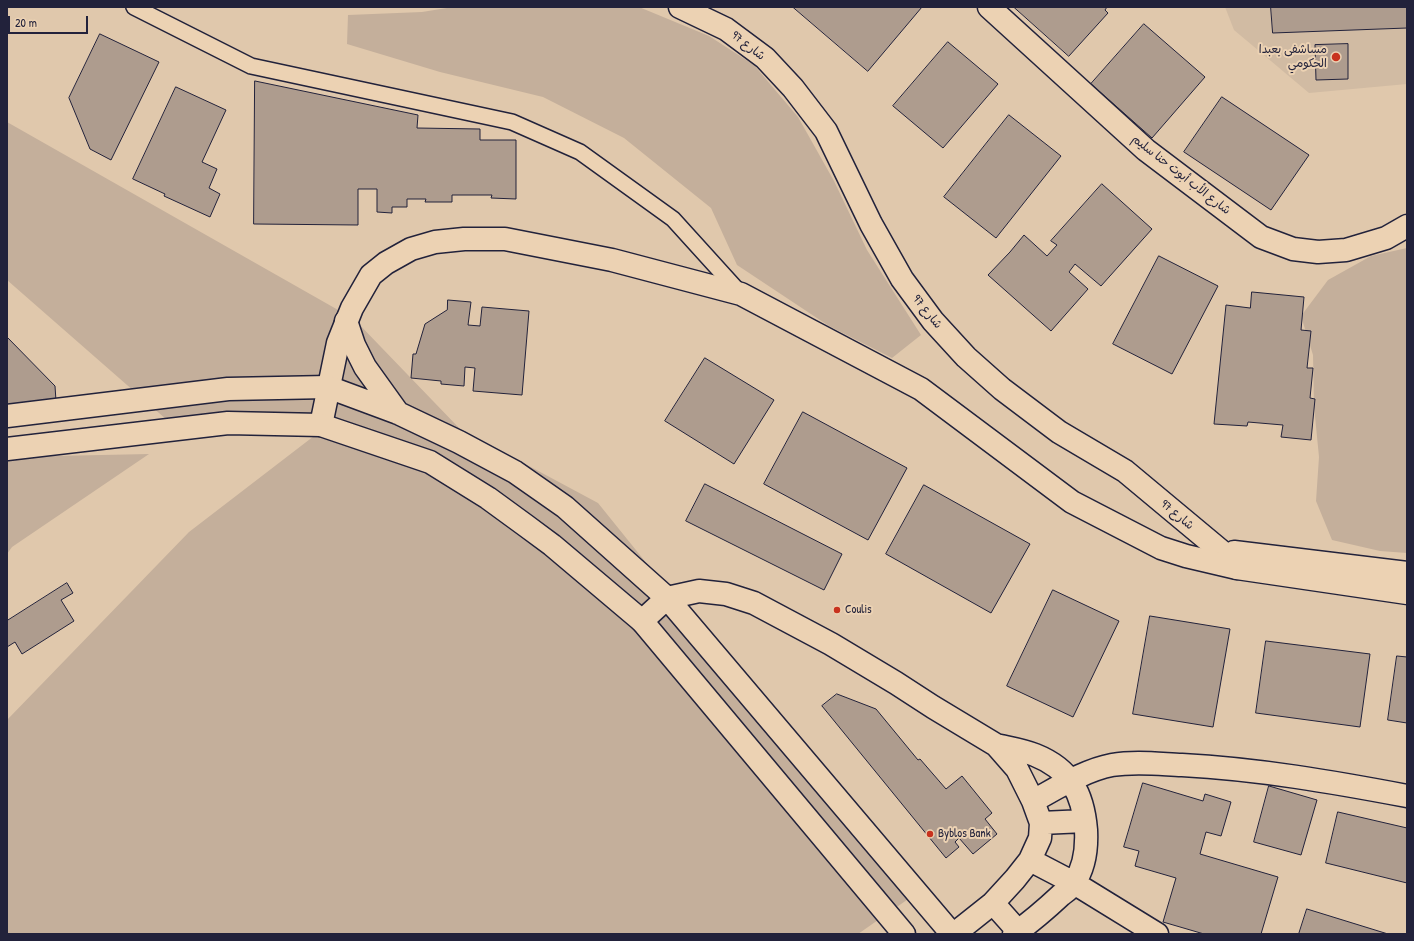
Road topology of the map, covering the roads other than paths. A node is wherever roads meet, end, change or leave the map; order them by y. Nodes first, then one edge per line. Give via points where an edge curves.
1 (134, 7) edge
2 (680, 7) edge
3 (989, 7) edge
4 (1407, 226) edge
5 (741, 294) junction
6 (346, 321) junction
7 (328, 387) junction
8 (398, 414) junction
9 (7, 416) edge
10 (320, 425) junction
11 (7, 449) edge
12 (1161, 548) junction
13 (1221, 551) junction
14 (1237, 568) junction
15 (1407, 572) edge
16 (1407, 593) edge
17 (667, 598) junction
18 (642, 621) junction
19 (996, 745) junction
20 (1071, 781) junction
21 (1407, 796) edge
22 (1033, 801) junction
23 (1085, 821) junction
24 (1040, 823) junction
25 (1030, 860) junction
26 (1074, 884) junction
27 (993, 903) junction
28 (1016, 932) edge
29 (904, 934) edge
30 (953, 934) edge
31 (1157, 934) edge

1 - 5 lane via 250,66 512,122 580,152 673,219
2 - 13 street, شارع 97 via 726,29 765,58 793,88 826,131 870,224 902,279 933,321 966,357 1002,389 1059,432 1125,471
3 - 4 street, شارع الأب أبوت حنا سليم via 1146,150 1261,237 1292,249 1318,252 1346,250 1386,238
5 - 6 street via 612,260 505,239 464,239 434,242 411,248 386,263 371,275
5 - 12 street via 921,389 1072,502
6 - 7 street
6 - 8 street via 365,367
7 - 8 street
7 - 9 street via 228,389
7 - 10 street
8 - 17 street via 459,442 515,472 565,507
10 - 11 street via 228,423
10 - 18 street via 437,466 488,498 547,541
12 - 13 street
12 - 14 street
13 - 14 street, شارع 97
13 - 15 street
14 - 16 street
17 - 18 street
17 - 19 street via 699,591 726,594 754,603 851,656
17 - 30 street
18 - 29 street
19 - 20 street via 1034,755 1058,767
19 - 22 street via 1017,769
20 - 21 street via 1112,765 1151,763 1258,771
20 - 22 street
20 - 23 street via 1082,802
22 - 24 street
23 - 24 street
23 - 26 street via 1087,845 1084,862
24 - 25 street via 1040,838
25 - 26 street
25 - 27 street
26 - 28 street via 1034,920
26 - 31 street
27 - 28 street
27 - 30 street

